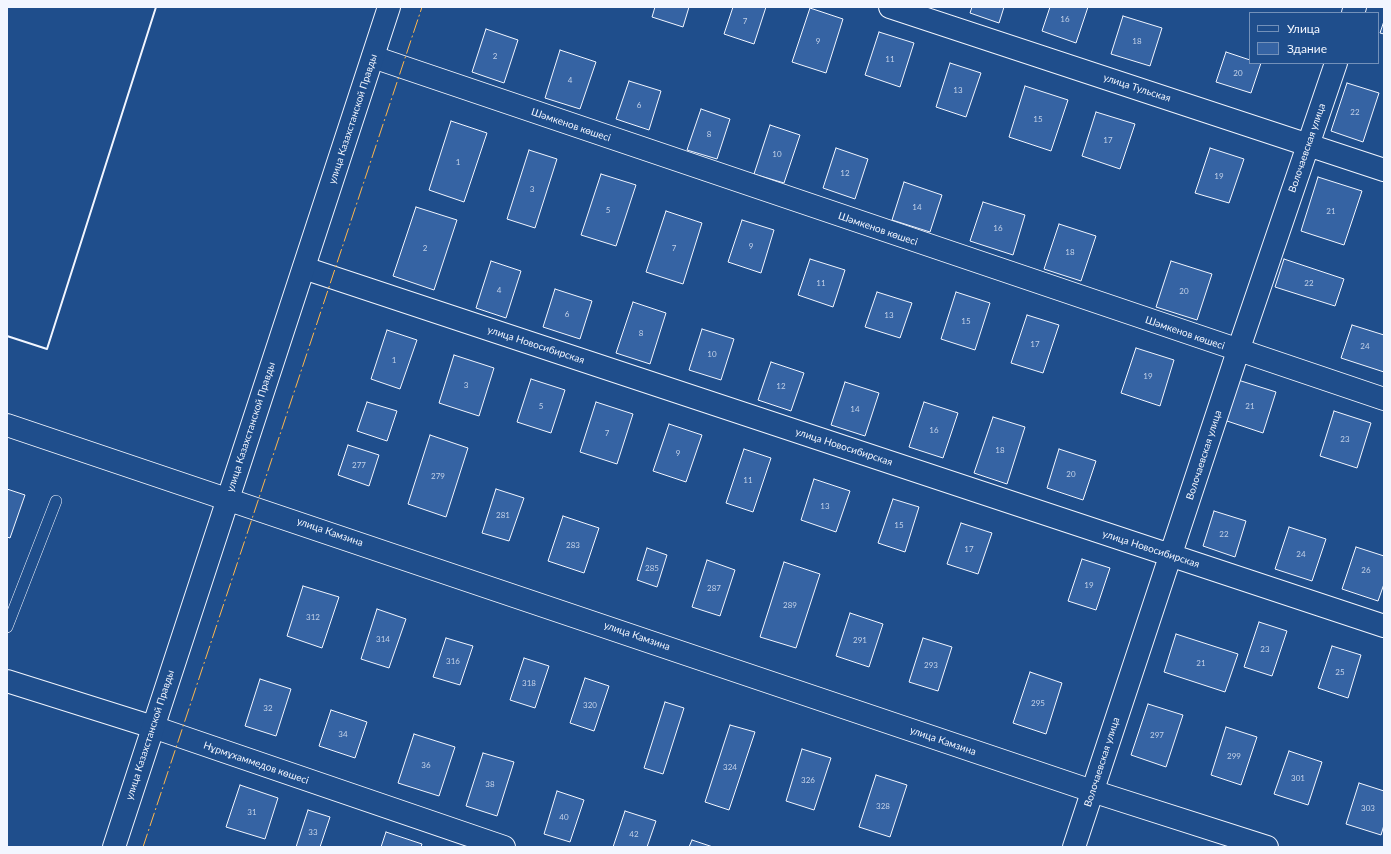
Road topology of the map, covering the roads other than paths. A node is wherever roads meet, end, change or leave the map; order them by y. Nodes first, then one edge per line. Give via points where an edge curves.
1 (389, 7) edge
2 (890, 7) edge
3 (373, 57) junction
4 (1336, 64) edge
5 (1308, 145) junction
6 (1384, 170) edge
7 (304, 268) junction
8 (1238, 351) junction
9 (1384, 399) edge
10 (7, 425) edge
11 (228, 498) junction
12 (56, 501) dead end
13 (1172, 556) junction
14 (1384, 626) edge
15 (7, 627) edge
16 (7, 681) edge
17 (153, 727) junction
18 (1092, 791) junction
19 (114, 847) edge
20 (504, 847) edge
21 (1074, 847) edge
22 (1267, 847) edge

1 - 3 street, улица Казахстанской Правды
2 - 5 street, улица Тульская
3 - 7 street, улица Казахстанской Правды
3 - 8 street, Шәмкенов көшесі
4 - 5 street, Волочаевская улица
5 - 6 street, улица Тульская
5 - 8 street, Волочаевская улица
7 - 11 street, улица Казахстанской Правды
7 - 13 street, улица Новосибирская
8 - 9 street, Шәмкенов көшесі
8 - 13 street, Волочаевская улица
10 - 11 street, улица Камзина
11 - 17 street, улица Казахстанской Правды
11 - 18 street, улица Камзина
12 - 15 lane
13 - 14 street, улица Новосибирская
13 - 18 street, Волочаевская улица
16 - 17 street, Нұрмұхаммедов көшесі
17 - 19 street, улица Казахстанской Правды
17 - 20 street, Нұрмұхаммедов көшесі
18 - 21 street, Волочаевская улица
18 - 22 street, улица Камзина

